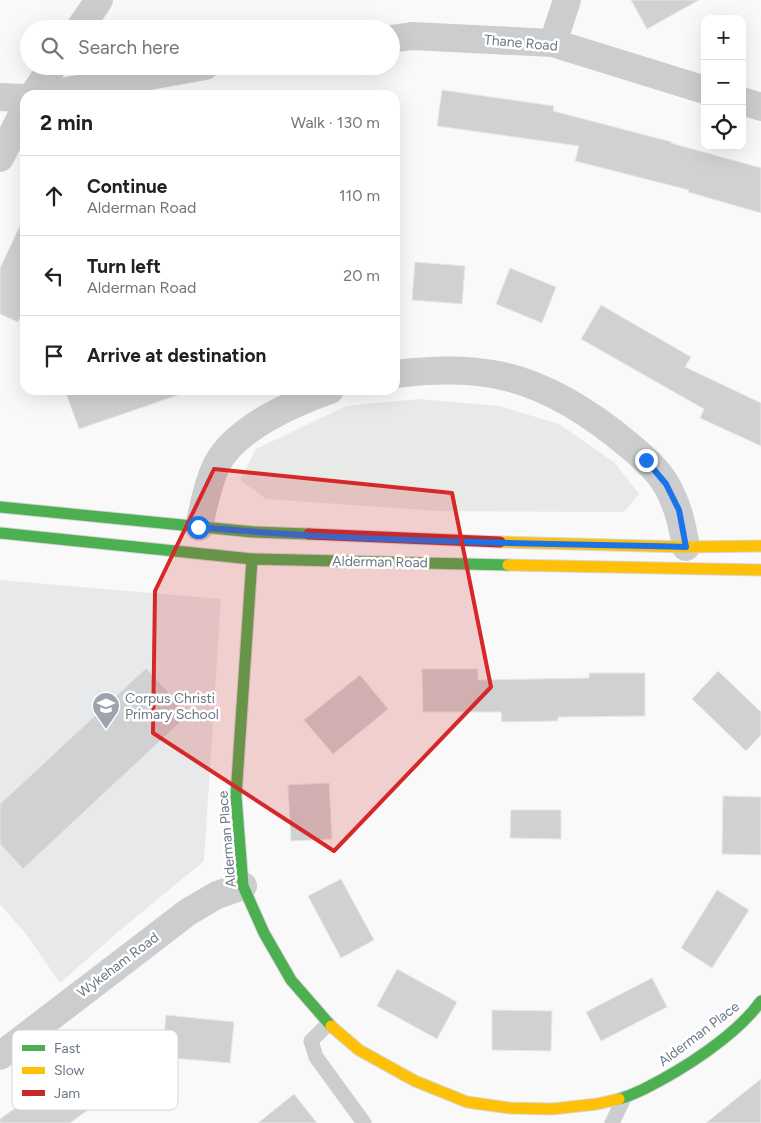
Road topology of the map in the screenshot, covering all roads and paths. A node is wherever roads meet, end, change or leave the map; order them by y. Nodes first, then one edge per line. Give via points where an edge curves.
1 (99, 0) edge
2 (567, 0) edge
3 (85, 20) edge
4 (400, 38) edge
5 (553, 43) junction
6 (47, 75) edge
7 (155, 75) edge
8 (701, 89) edge
9 (36, 90) edge
10 (73, 90) edge
11 (0, 98) edge
12 (20, 98) edge
13 (746, 102) edge
14 (761, 107) edge
15 (20, 119) edge
16 (0, 158) edge
17 (400, 374) edge
18 (318, 395) edge
19 (0, 507) edge
20 (198, 527) junction
21 (0, 534) edge
22 (761, 546) edge
23 (686, 547) junction
24 (252, 559) junction
25 (761, 570) edge
26 (244, 886) junction
27 (761, 1001) edge
28 (328, 1024) junction
29 (34, 1030) edge
30 (12, 1047) edge
31 (0, 1056) edge
32 (624, 1098) junction
33 (364, 1123) edge
34 (612, 1123) edge

1 - 3 street
2 - 5 street
4 - 5 street, Thane Road
5 - 8 street, Thane Road
6 - 9 street
7 - 10 street
11 - 12 street
13 - 14 street
15 - 16 street
17 - 23 street via 458,371 497,375 536,386 574,405 609,428 666,484 679,510
18 - 20 street via 279,412 225,450 216,466
19 - 20 street, Alderman Road
20 - 23 street, Alderman Road via 480,542
21 - 24 street, Alderman Road
22 - 23 street, Alderman Road
24 - 25 street, Alderman Road
24 - 26 street, Alderman Place via 236,796
26 - 28 street, Alderman Place via 264,933 291,980
26 - 29 street, Wykeham Road via 188,912
27 - 32 street, Alderman Place via 751,1015 713,1046 672,1075
28 - 32 street, Alderman Place via 359,1050 415,1081 467,1102 552,1109
28 - 33 lane via 311,1041 316,1057
30 - 31 street, Wykeham Road
32 - 34 lane

